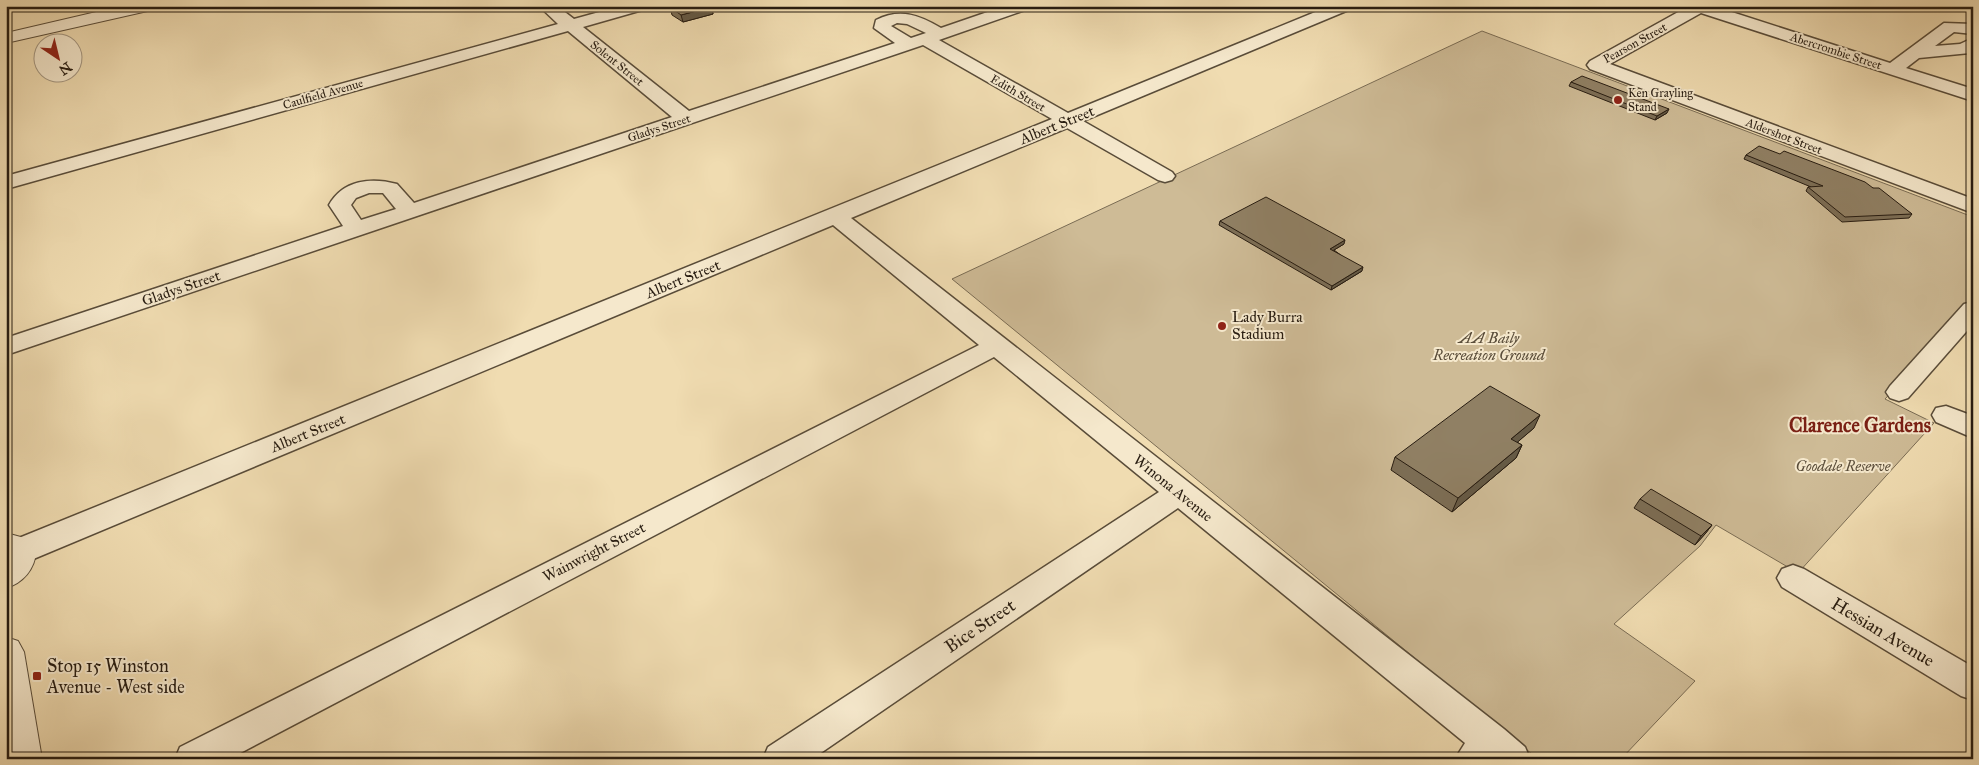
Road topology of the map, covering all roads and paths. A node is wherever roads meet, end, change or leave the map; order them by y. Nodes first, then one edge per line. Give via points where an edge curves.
1 (146, 6) edge
2 (547, 6) edge
3 (640, 6) edge
4 (1022, 6) edge
5 (1346, 6) edge
6 (1700, 7) edge
7 (570, 25) junction
8 (1973, 29) edge
9 (6, 38) edge
10 (925, 39) junction
11 (1973, 43) edge
12 (1916, 53) junction
13 (1596, 66) joint
14 (1893, 69) junction
15 (1973, 95) edge
16 (686, 119) junction
17 (1067, 121) junction
18 (1165, 176) dead end
19 (6, 183) edge
20 (1973, 207) edge
21 (410, 211) junction
22 (835, 216) junction
23 (356, 230) junction
24 (1973, 309) edge
25 (996, 346) junction
26 (6, 347) edge
27 (1898, 392) dead end
28 (1946, 415) dead end
29 (1973, 428) edge
30 (1180, 493) junction
31 (11, 557) edge
32 (1792, 578) dead end
33 (6, 652) edge
34 (1973, 685) edge
35 (1492, 753) edge
36 (23, 759) edge
37 (193, 759) edge
38 (781, 759) edge

1 - 9 street
2 - 7 street, Solent Street
3 - 7 street, Caulfield Avenue
4 - 10 street, Gladys Street
5 - 17 street, Albert Street
6 - 13 street, Pearson Street
6 - 14 street, Abercrombie Street
7 - 16 street, Solent Street
7 - 19 street, Caulfield Avenue
8 - 12 street via 1950,27
10 - 16 street, Gladys Street
10 - 17 street, Edith Street
11 - 12 street via 1964,49
12 - 14 street
13 - 20 street, Aldershot Street
14 - 15 street, Abercrombie Street
16 - 21 street, Gladys Street
17 - 18 street, Edith Street
17 - 22 street, Albert Street
21 - 23 street, Gladys Street
21 - 23 street via 390,188 375,185 356,190 342,198 340,205
22 - 25 street, Winona Avenue
22 - 31 street, Albert Street
23 - 26 street, Gladys Street
24 - 27 street
25 - 30 street, Winona Avenue
25 - 37 street, Wainwright Street
28 - 29 street
30 - 35 street, Winona Avenue
30 - 38 street, Bice Street
32 - 34 street, Hessian Avenue
33 - 36 street

